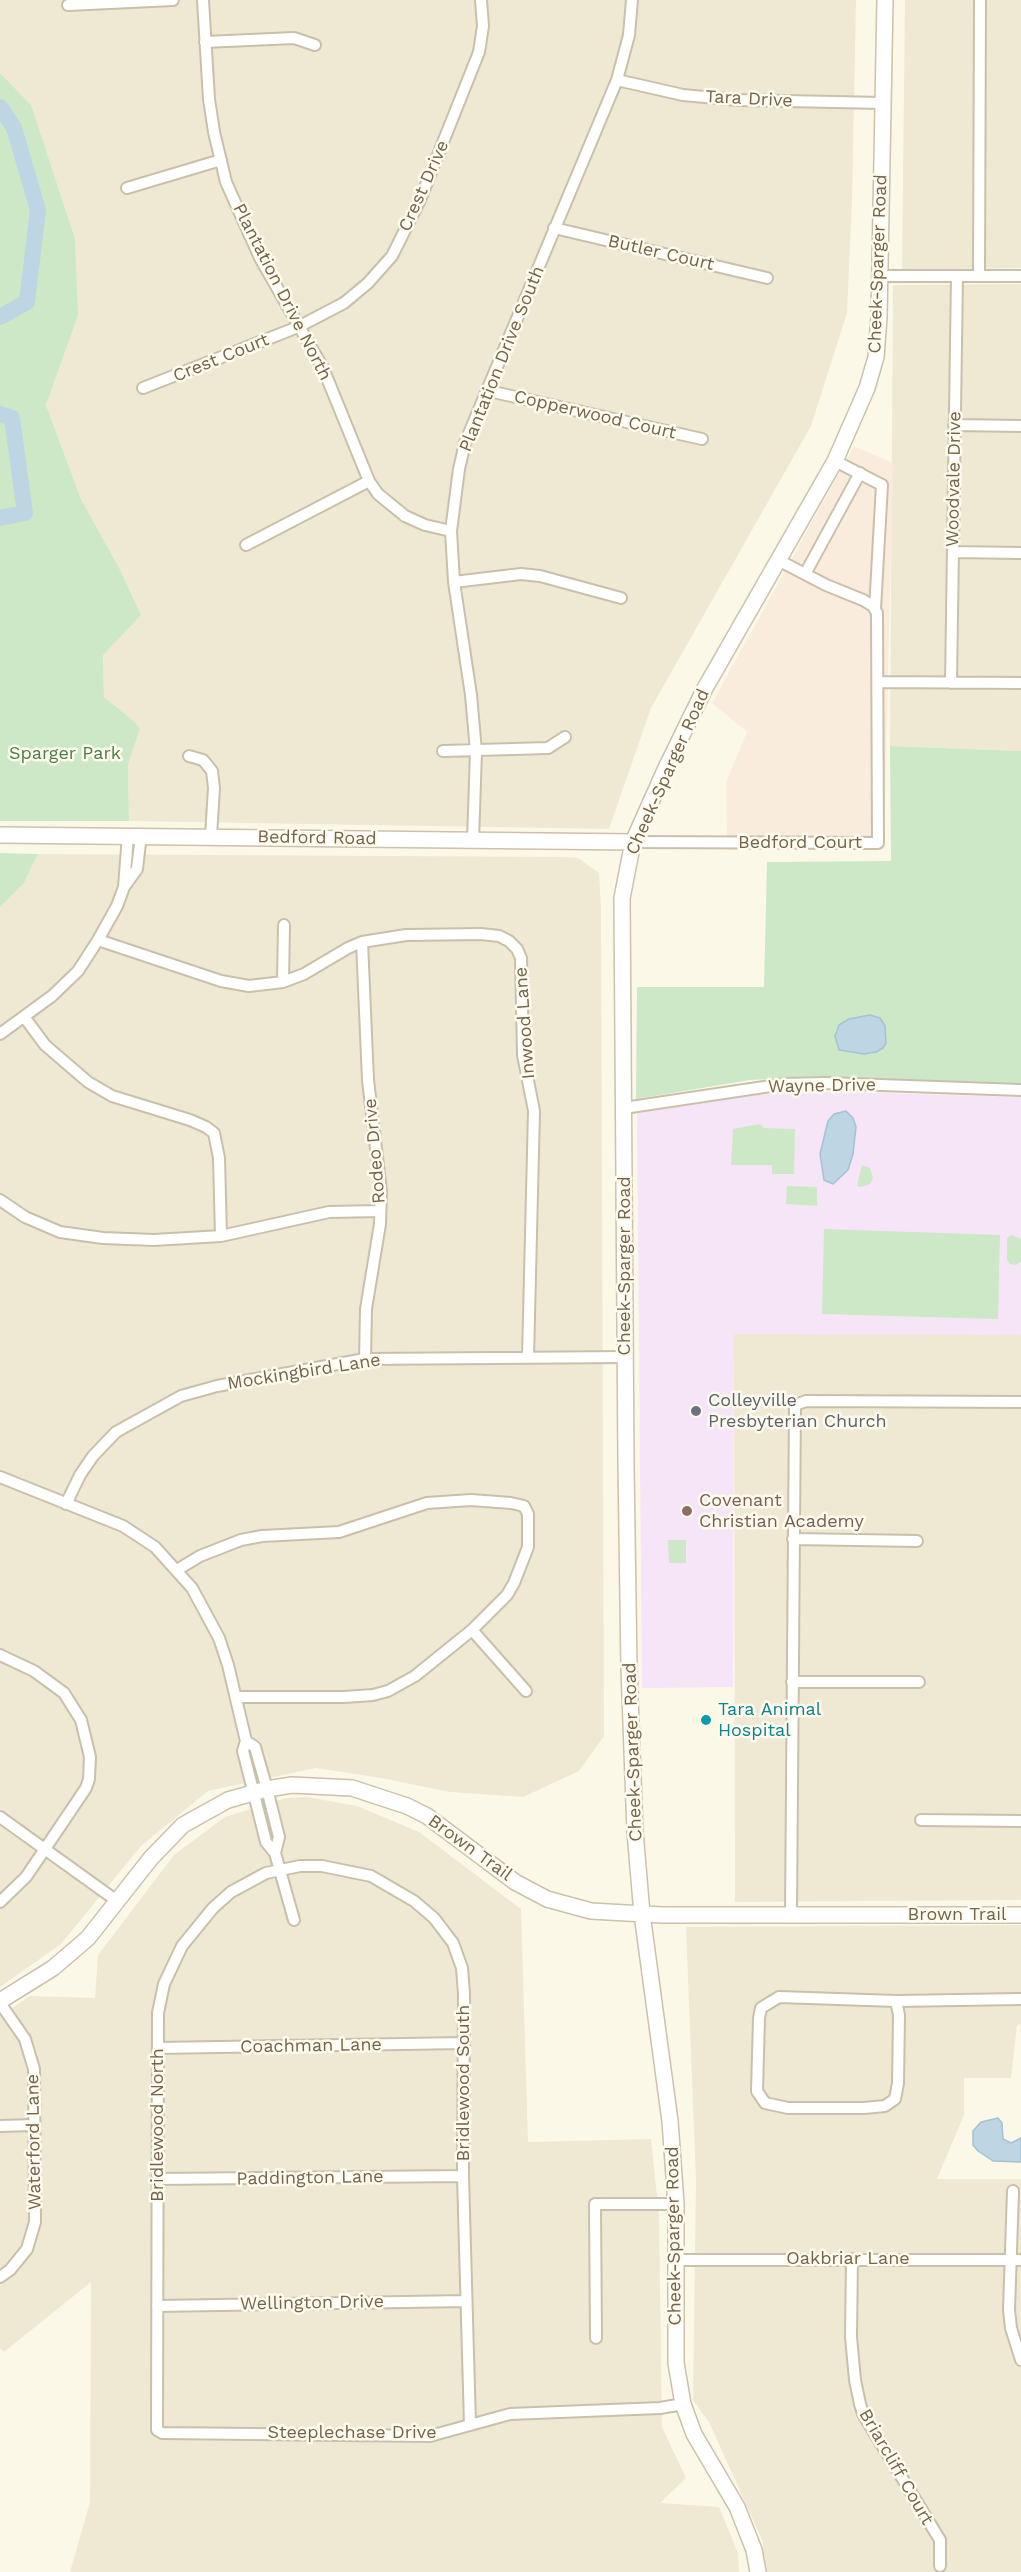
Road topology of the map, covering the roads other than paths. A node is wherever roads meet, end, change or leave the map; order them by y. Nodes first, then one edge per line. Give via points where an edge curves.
1 (173, 0) edge
2 (203, 0) edge
3 (481, 0) edge
4 (632, 0) edge
5 (885, 0) edge
6 (980, 0) edge
7 (68, 5) dead end
8 (205, 42) junction
9 (315, 45) dead end
10 (617, 80) junction
11 (882, 103) junction
12 (221, 160) junction
13 (127, 188) dead end
14 (554, 228) junction
15 (880, 276) junction
16 (957, 276) junction
17 (979, 276) junction
18 (1021, 276) edge
19 (767, 278) dead end
20 (298, 327) junction
21 (143, 388) dead end
22 (489, 391) junction
23 (954, 425) junction
24 (1021, 426) edge
25 (702, 439) dead end
26 (835, 461) junction
27 (860, 473) junction
28 (369, 481) junction
29 (451, 531) junction
30 (246, 545) dead end
31 (953, 552) junction
32 (1021, 552) edge
33 (778, 560) junction
34 (805, 574) junction
35 (454, 582) junction
36 (621, 597) dead end
37 (875, 609) junction
38 (878, 682) junction
39 (951, 682) junction
40 (1021, 683) edge
41 (565, 737) dead end
42 (443, 751) dead end
43 (476, 751) junction
44 (189, 756) dead end
45 (0, 835) edge
46 (134, 835) junction
47 (212, 836) junction
48 (473, 841) junction
49 (633, 843) junction
50 (284, 925) dead end
51 (99, 940) junction
52 (362, 942) junction
53 (283, 982) junction
54 (25, 1018) junction
55 (0, 1034) edge
56 (1021, 1090) edge
57 (624, 1108) junction
58 (0, 1200) edge
59 (380, 1211) junction
60 (220, 1236) junction
61 (528, 1357) junction
62 (626, 1357) junction
63 (365, 1359) junction
64 (1021, 1402) edge
65 (0, 1477) edge
66 (66, 1504) junction
67 (793, 1539) junction
68 (917, 1541) dead end
69 (177, 1570) junction
70 (472, 1630) junction
71 (0, 1655) edge
72 (792, 1682) junction
73 (919, 1682) dead end
74 (526, 1691) dead end
75 (236, 1696) junction
76 (260, 1790) junction
77 (0, 1817) edge
78 (921, 1820) dead end
79 (1021, 1821) edge
80 (45, 1848) junction
81 (280, 1869) junction
82 (117, 1901) junction
83 (0, 1902) edge
84 (642, 1914) junction
85 (791, 1914) junction
86 (1021, 1915) edge
87 (294, 1920) dead end
88 (1021, 1999) edge
89 (896, 2001) junction
90 (0, 2002) edge
91 (464, 2043) junction
92 (158, 2048) junction
93 (34, 2125) junction
94 (0, 2126) edge
95 (463, 2176) junction
96 (158, 2179) junction
97 (1013, 2191) dead end
98 (676, 2204) junction
99 (852, 2259) junction
100 (1015, 2259) edge
101 (676, 2260) junction
102 (0, 2277) edge
103 (466, 2301) junction
104 (157, 2306) junction
105 (596, 2338) dead end
106 (1021, 2360) edge
107 (683, 2404) junction
108 (470, 2425) junction
109 (162, 2433) joint
110 (940, 2566) dead end
111 (758, 2572) edge

1 - 7 street
2 - 8 street, Plantation Drive North
3 - 20 street, Crest Drive via 479,52 420,200 392,256 344,303
4 - 10 street, Plantation Drive South via 629,35
5 - 11 main road, Cheek-Sparger Road
6 - 17 street
8 - 9 street via 294,38
8 - 12 street, Plantation Drive North via 209,99
10 - 11 street, Tara Drive via 684,95 738,100
10 - 14 street, Plantation Drive South
11 - 15 main road, Cheek-Sparger Road
12 - 13 street
12 - 20 street, Plantation Drive North via 226,182 260,258
14 - 19 street, Butler Court
14 - 22 street, Plantation Drive South
15 - 16 street
15 - 26 main road, Cheek-Sparger Road via 876,357
16 - 17 street
16 - 23 street, Woodvale Drive
17 - 18 street
20 - 21 street, Crest Court
20 - 28 street, Plantation Drive North via 323,368
22 - 25 street, Copperwood Court
22 - 29 street, Plantation Drive South via 465,443
23 - 24 street
23 - 31 street, Woodvale Drive
26 - 27 street
26 - 33 main road, Cheek-Sparger Road
27 - 34 street
27 - 37 street via 882,484
28 - 29 street, Plantation Drive North via 378,494 405,516
28 - 30 street
29 - 35 street, Plantation Drive South
31 - 32 street
31 - 39 street, Woodvale Drive
33 - 34 street
33 - 49 main road, Cheek-Sparger Road via 704,690
34 - 37 street
35 - 36 street via 521,574
35 - 43 street, Plantation Drive South
37 - 38 street
38 - 39 street
38 - 49 street, Bedford Court via 878,843
39 - 40 street
41 - 43 street via 548,748
42 - 43 street
43 - 48 street, Plantation Drive South
44 - 47 street via 203,760 212,771
45 - 46 main road, Bedford Road
46 - 47 main road, Bedford Road
46 - 51 street via 124,887
47 - 48 main road, Bedford Road
48 - 49 main road, Bedford Road
49 - 57 main road, Cheek-Sparger Road via 621,921
50 - 53 street
51 - 53 street, Inwood Lane via 236,985
51 - 54 street via 78,971
52 - 53 street, Inwood Lane
52 - 59 street, Rodeo Drive via 368,1080
52 - 61 street, Inwood Lane via 406,935 481,934 499,936 517,949 522,981 523,1055 534,1111
54 - 55 street
54 - 60 street via 45,1045 88,1082 137,1105 190,1120 214,1133 219,1158
56 - 57 street, Wayne Drive via 784,1084
57 - 62 main road, Cheek-Sparger Road
58 - 60 street via 42,1225 79,1236 154,1240
59 - 60 street via 312,1215
59 - 63 street, Rodeo Drive via 366,1309
61 - 62 street, Mockingbird Lane
61 - 63 street, Mockingbird Lane
62 - 84 main road, Cheek-Sparger Road via 629,1668
63 - 66 street, Mockingbird Lane via 181,1396 116,1432 93,1456
64 - 67 street via 806,1401 795,1406
65 - 66 street
66 - 69 street via 142,1537
67 - 68 street
67 - 72 street
69 - 70 street via 241,1540 339,1532 427,1503 471,1500 524,1506 530,1535 522,1564 514,1583 493,1611
69 - 75 street via 202,1604 219,1638
70 - 74 street
70 - 75 street via 415,1676 388,1691 344,1697
71 - 80 street via 34,1671 64,1693 81,1720 89,1745 86,1788
72 - 73 street
72 - 85 street
75 - 76 street via 246,1741 255,1747
76 - 81 street via 279,1837 275,1853
76 - 82 main road, Brown Trail via 228,1800 183,1825
76 - 84 main road, Brown Trail via 327,1785 387,1798 427,1816 499,1872 547,1899 591,1911
77 - 80 street
78 - 79 street
80 - 82 street
80 - 83 street via 26,1877
81 - 87 street
81 - 91 street, Bridlewood South via 322,1866 371,1876 434,1918 453,1942 462,1968
81 - 92 street, Bridlewood North via 251,1879 231,1892 182,1946 164,1984 158,2013
82 - 90 main road, Brown Trail via 74,1952
84 - 85 main road, Brown Trail
84 - 98 main road, Cheek-Sparger Road via 670,2121
85 - 86 main road, Brown Trail
88 - 89 street
89 - 89 street via 778,1997 770,2000 761,2008 759,2018 758,2091 765,2103 788,2108 864,2108 885,2106 895,2099 899,2015
90 - 93 street, Waterford Lane via 25,2039 34,2069
91 - 92 street, Coachman Lane
91 - 95 street, Bridlewood South
92 - 96 street, Bridlewood North
93 - 94 street
93 - 102 street, Waterford Lane via 35,2222 27,2249
95 - 96 street, Paddington Lane
95 - 103 street, Bridlewood South
96 - 104 street, Bridlewood North
97 - 100 street
98 - 101 main road, Cheek-Sparger Road
98 - 105 street via 595,2204
99 - 100 street, Oakbriar Lane
99 - 101 street, Oakbriar Lane
99 - 110 street, Briarcliff Court via 851,2337 860,2404 940,2541
100 - 106 street via 1009,2310
101 - 107 main road, Cheek-Sparger Road via 676,2363
103 - 104 street, Wellington Drive
103 - 108 street, Bridlewood South
104 - 109 street, Bridlewood North via 157,2430
107 - 108 street, Steeplechase Drive via 510,2414
107 - 111 main road, Cheek-Sparger Road via 694,2434 737,2507
108 - 109 street, Steeplechase Drive via 442,2434 410,2437

